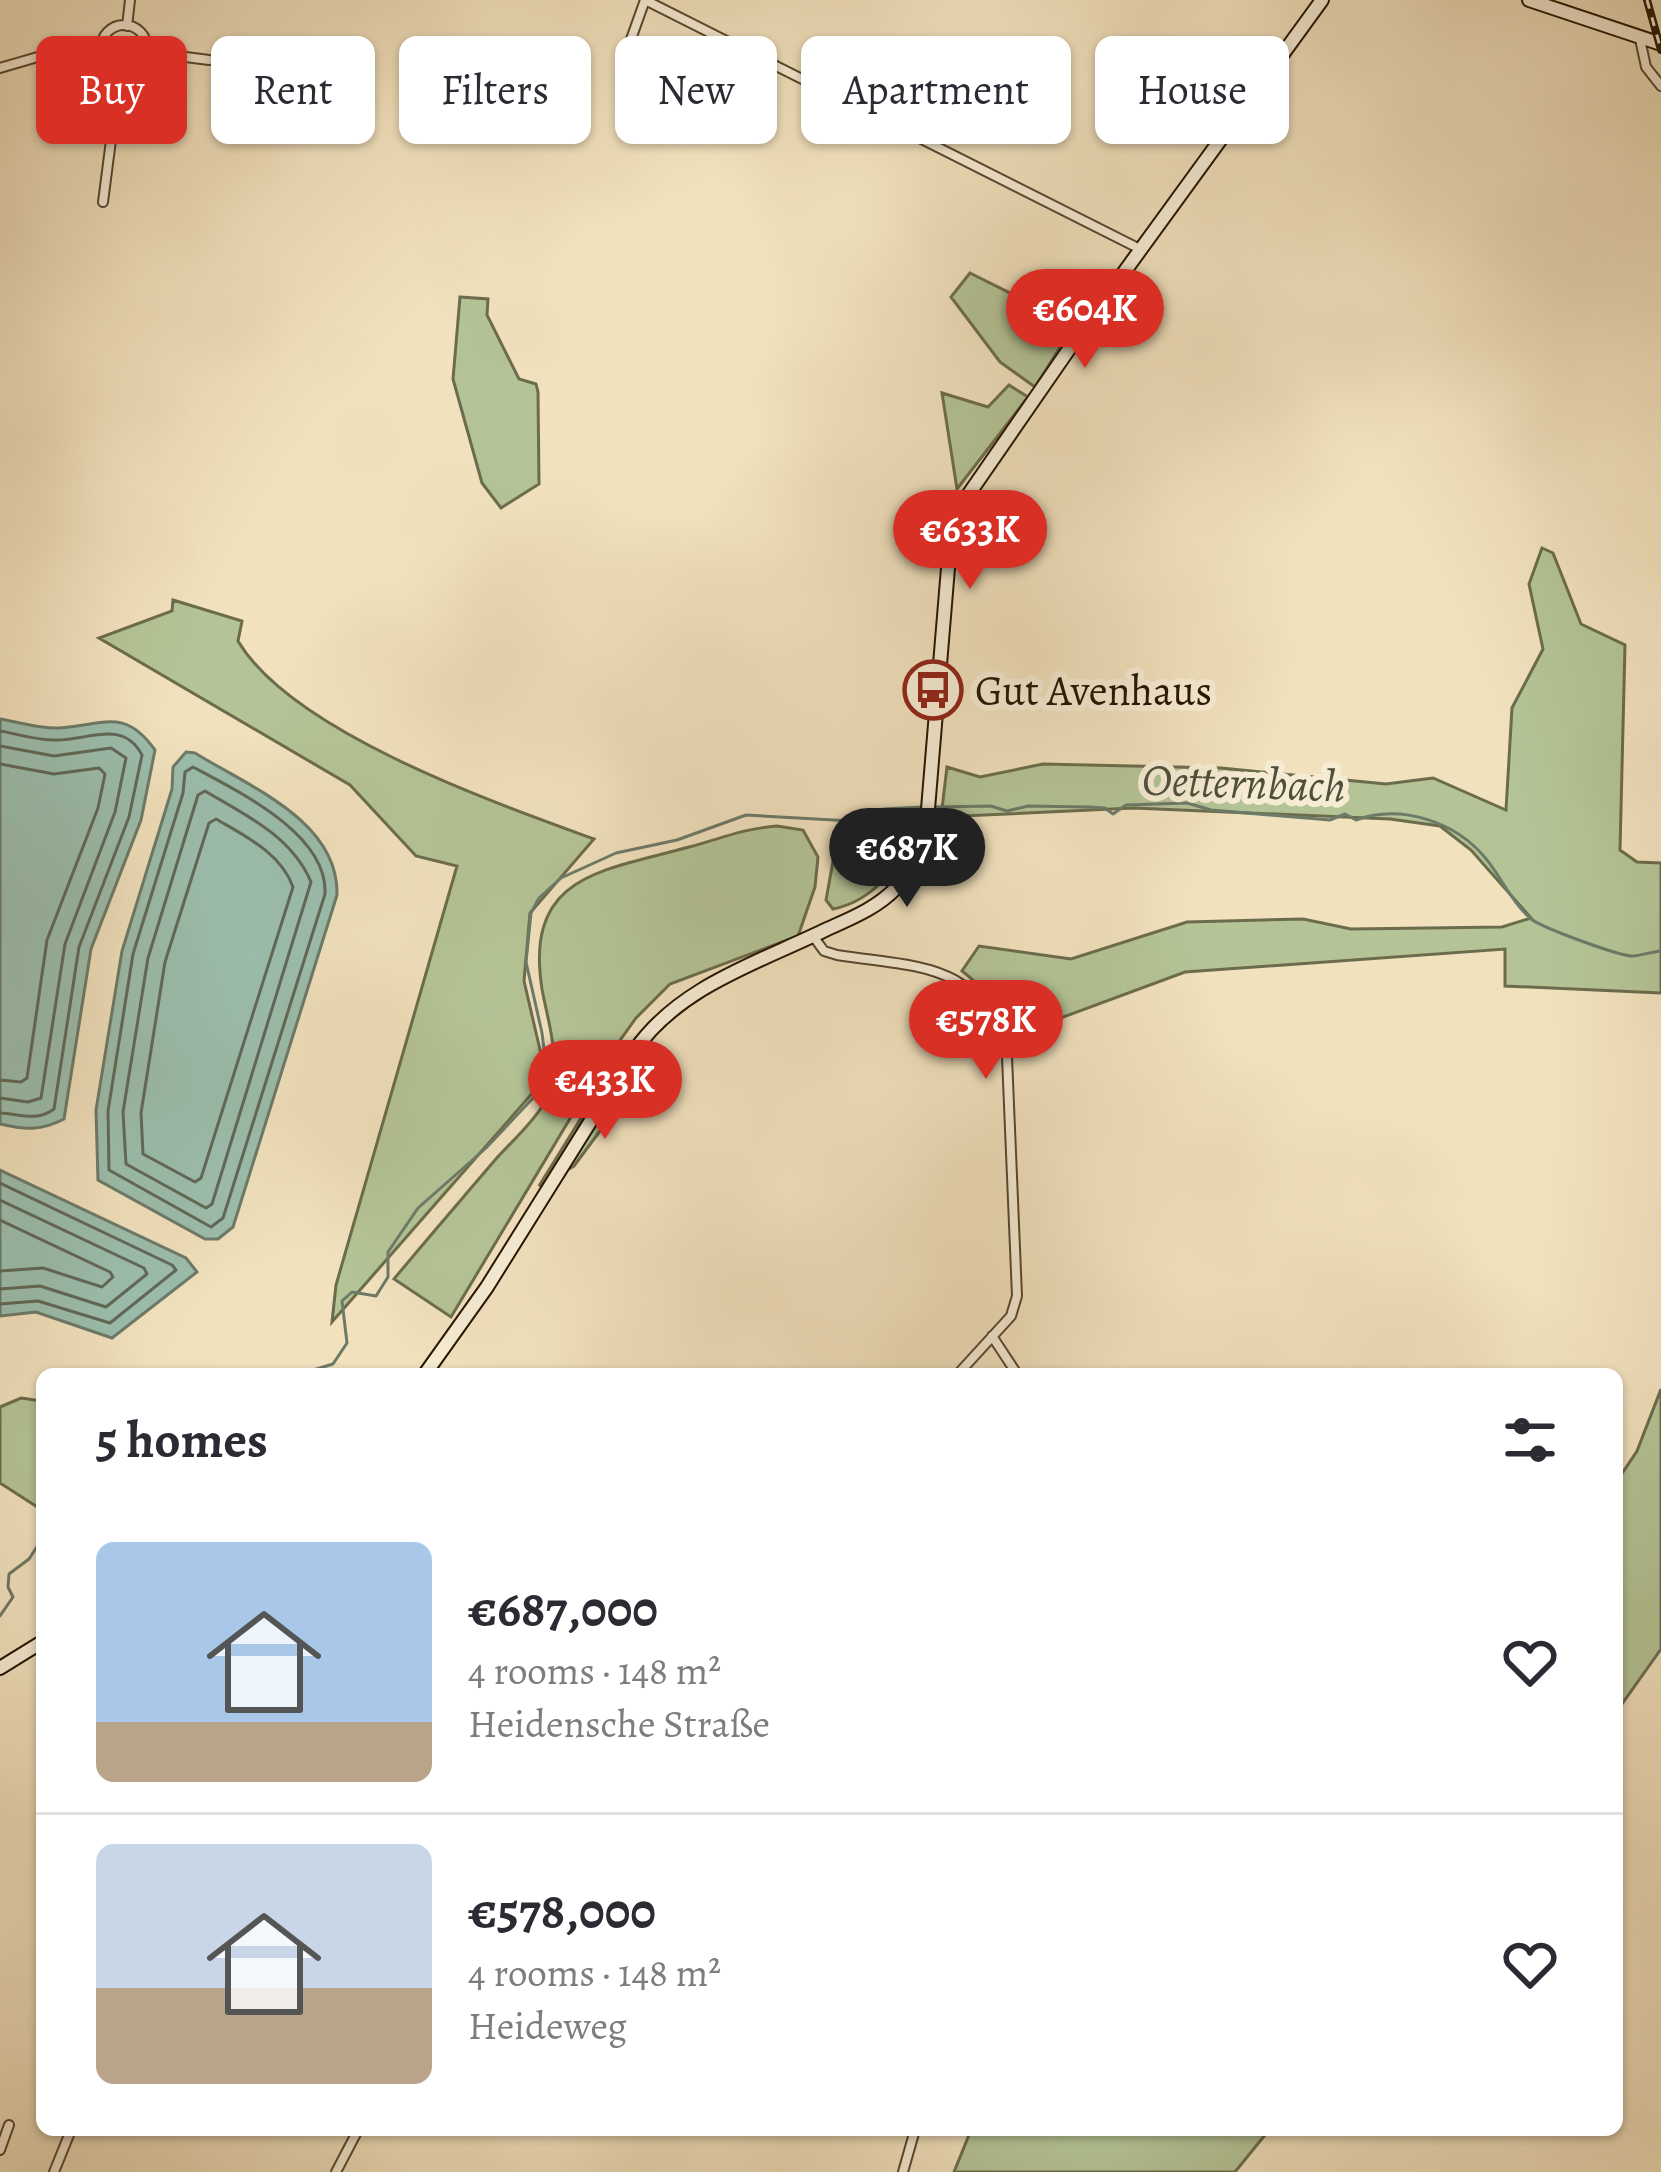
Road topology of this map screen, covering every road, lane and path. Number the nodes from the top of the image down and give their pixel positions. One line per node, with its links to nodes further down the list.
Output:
1 (130, 0): 4 (street)
2 (1322, 0): 19 (main road)
3 (1529, 0): 9 (main road)
4 (127, 26): 5 (street); 6 (street)
5 (107, 36)
6 (141, 36)
7 (633, 36): 8 (street)
8 (717, 36)
9 (1640, 37): 10 (main road); 16 (street)
10 (1661, 44)
11 (36, 57): 15 (street)
12 (187, 57): 13 (street)
13 (209, 60)
14 (777, 66): 19 (street)
15 (0, 68)
16 (1661, 86)
17 (111, 144): 18 (street)
18 (103, 202)
19 (1140, 249): 20 (main road)
20 (813, 936): 21 (street); 22 (main road)
21 (992, 1336): 23 (street); 24 (street)
22 (429, 1368)
23 (963, 1368)
24 (1012, 1368)
25 (36, 1646): 26 (main road)
26 (0, 1668)
27 (5, 2131): 31 (street)
28 (69, 2136): 32 (street)
29 (355, 2136): 33 (street)
30 (913, 2136): 34 (street)
31 (0, 2150)
32 (54, 2172)
33 (336, 2172)
34 (903, 2172)

